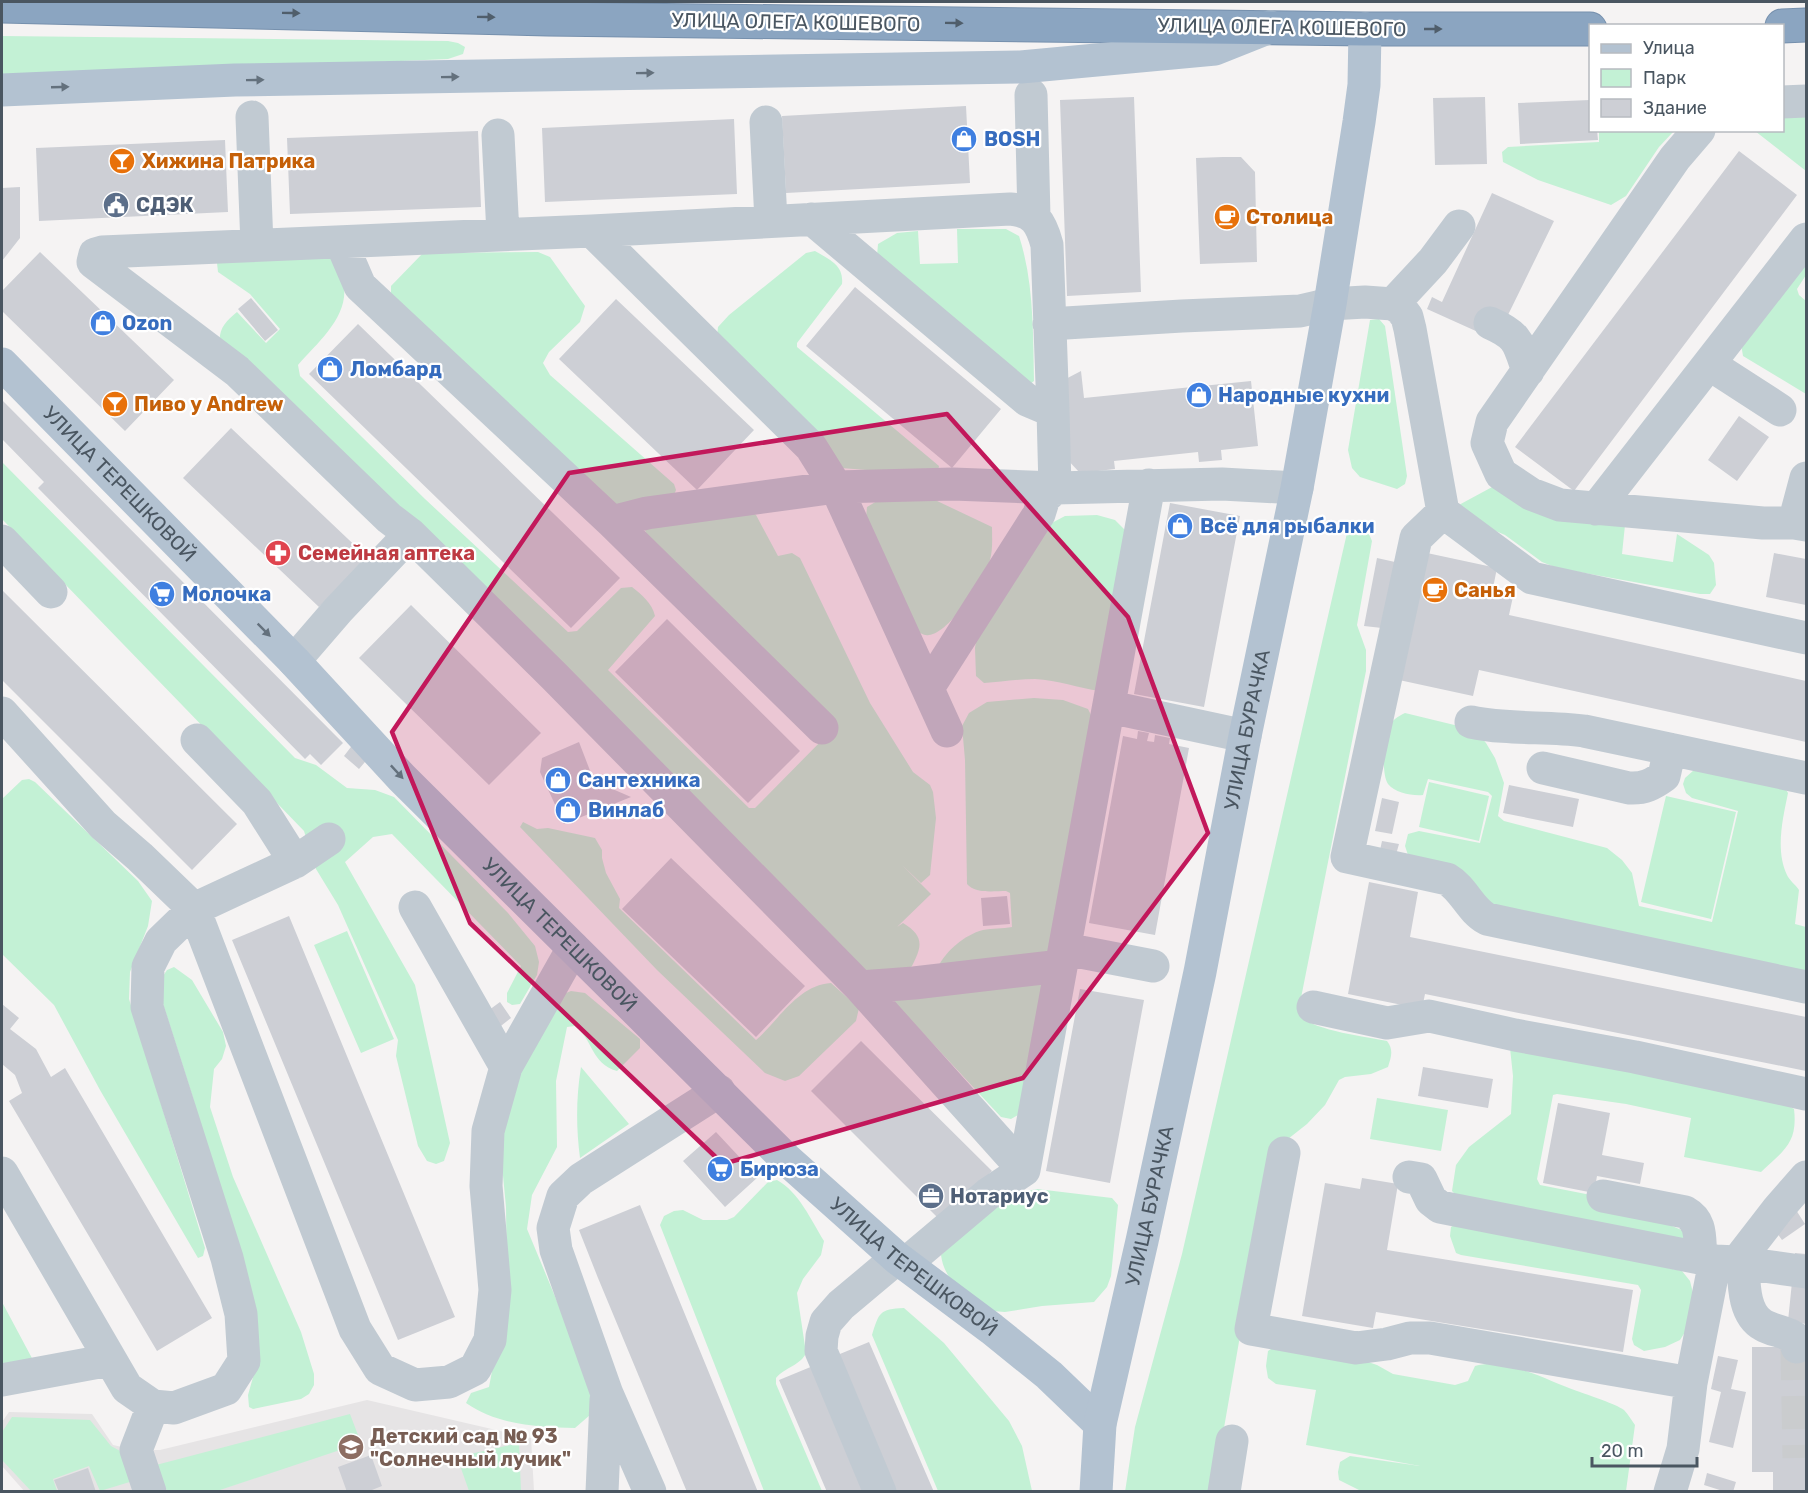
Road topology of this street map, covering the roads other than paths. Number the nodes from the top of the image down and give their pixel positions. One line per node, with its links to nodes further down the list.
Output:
1 (2, 6): 4 (highway, УЛИЦА ОЛЕГА КОШЕВОГО, one-way to 4)
2 (1806, 25): 3 (highway)
3 (1784, 26)
4 (1269, 27): 5 (highway, УЛИЦА ОЛЕГА КОШЕВОГО); 7 (main road, one-way to 4)
5 (1365, 29): 6 (highway, УЛИЦА ОЛЕГА КОШЕВОГО, one-way to 6); 24 (main road, УЛИЦА БУРАЧКА)
6 (1589, 29)
7 (2, 90)
8 (1031, 95): 15 (lane)
9 (1806, 101): 10 (lane)
10 (1784, 102)
11 (252, 117): 23 (lane)
12 (766, 122): 17 (lane)
13 (1697, 132): 30 (lane)
14 (498, 135): 20 (lane)
15 (1034, 217): 16 (lane); 27 (lane)
16 (812, 219): 17 (lane); 32 (lane)
17 (771, 221): 19 (lane)
18 (1459, 226): 25 (lane)
19 (592, 231): 20 (lane); 35 (lane)
20 (503, 234): 22 (lane)
21 (1806, 239): 29 (lane)
22 (341, 242): 23 (lane); 40 (lane)
23 (257, 245): 42 (lane)
24 (1330, 304): 25 (lane); 27 (lane); 36 (main road, УЛИЦА БУРАЧКА)
25 (1393, 304): 39 (lane)
26 (1490, 323): 30 (lane)
27 (1049, 324): 32 (lane)
28 (2, 364): 46 (main road, УЛИЦА ТЕРЕШКОВОЙ, one-way to 46)
29 (1709, 364): 31 (lane); 38 (lane)
30 (1527, 371): 38 (lane)
31 (1780, 410)
32 (1053, 411): 37 (lane)
33 (1806, 478): 41 (lane)
34 (1149, 485): 36 (lane); 37 (lane); 48 (lane)
35 (836, 487): 37 (lane); 40 (lane); 47 (lane)
36 (1297, 488): 53 (main road, УЛИЦА БУРАЧКА)
37 (1055, 489): 47 (lane)
38 (1596, 510): 41 (lane)
39 (1443, 513): 45 (lane); 66 (lane)
40 (612, 522): 51 (lane)
41 (1802, 522)
42 (410, 534): 46 (lane); 65 (lane)
43 (2, 541): 44 (lane)
44 (51, 592)
45 (1806, 638)
46 (294, 661): 62 (main road, УЛИЦА ТЕРЕШКОВОЙ, one-way to 62)
47 (928, 688): 52 (lane)
48 (1110, 707): 53 (lane); 63 (lane)
49 (2, 713): 61 (lane)
50 (1471, 722): 55 (lane)
51 (822, 728)
52 (947, 731)
53 (1245, 736): 86 (main road, УЛИЦА БУРАЧКА)
54 (197, 740): 59 (lane)
55 (1670, 749): 56 (lane); 57 (lane)
56 (1543, 768)
57 (1806, 778)
58 (329, 839): 59 (lane)
59 (295, 862): 61 (lane)
60 (415, 907): 68 (lane)
61 (194, 909): 68 (lane); 85 (lane)
62 (573, 948): 68 (lane); 69 (main road, УЛИЦА ТЕРЕШКОВОЙ)
63 (1063, 958): 64 (lane); 65 (lane); 72 (lane)
64 (1154, 966)
65 (860, 987): 72 (lane)
66 (1806, 987)
67 (1313, 1007): 70 (lane)
68 (506, 1067)
69 (719, 1091): 77 (main road, УЛИЦА ТЕРЕШКОВОЙ); 84 (lane)
70 (1806, 1094)
71 (1284, 1153): 83 (lane)
72 (1024, 1170): 77 (lane)
73 (2, 1173): 81 (lane)
74 (1409, 1177): 78 (lane)
75 (1806, 1177): 78 (lane)
76 (1603, 1196): 78 (lane)
77 (901, 1261): 86 (main road, УЛИЦА ТЕРЕШКОВОЙ); 91 (lane)
78 (1724, 1261): 79 (lane); 80 (lane); 83 (lane)
79 (1806, 1272)
80 (1797, 1347)
81 (110, 1360): 82 (lane); 85 (lane)
82 (2, 1380)
83 (1691, 1383): 94 (lane)
84 (607, 1394): 89 (lane); 90 (lane)
85 (153, 1406): 88 (lane)
86 (1100, 1424): 92 (main road)
87 (1232, 1441): 93 (lane)
88 (150, 1491)
89 (602, 1491)
90 (650, 1491)
91 (880, 1491)
92 (1096, 1491)
93 (1224, 1491)
94 (1670, 1491)

